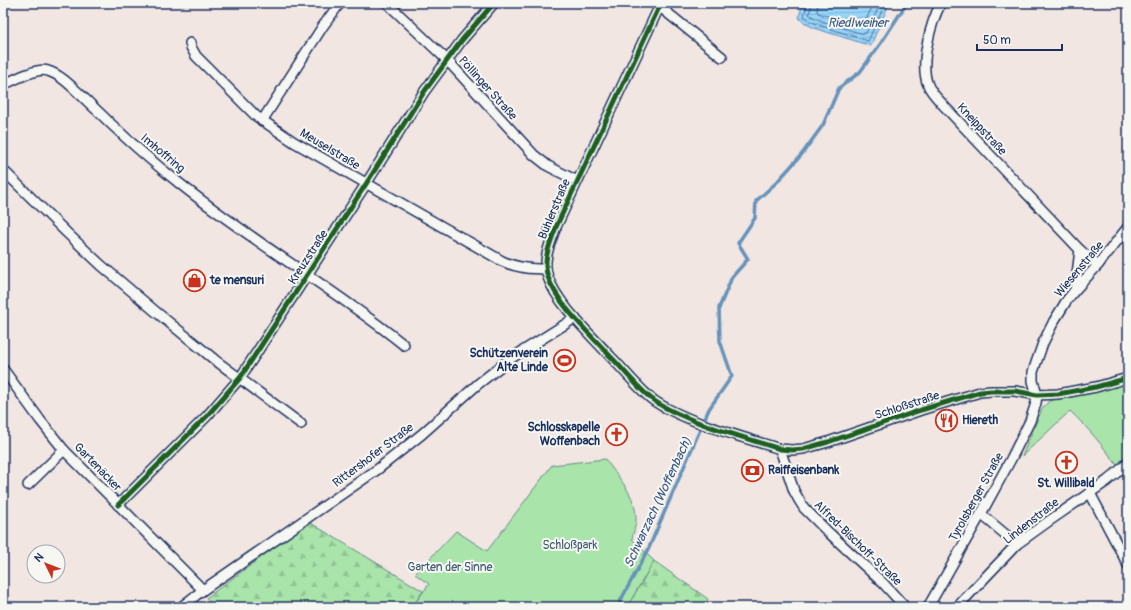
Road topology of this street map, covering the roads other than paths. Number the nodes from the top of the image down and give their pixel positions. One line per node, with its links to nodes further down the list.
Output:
1 (340, 3): 10 (street)
2 (387, 3): 8 (street, Pöllinger Straße)
3 (494, 3): 8 (street, Kreuzstraße)
4 (941, 3): 15 (street, Kneippstraße)
5 (660, 5): 7 (street); 12 (street, Bühlerstraße)
6 (190, 43): 10 (street, Meuselstraße)
7 (722, 57)
8 (447, 60): 12 (street, Pöllinger Straße); 13 (street, Kreuzstraße)
9 (3, 85): 18 (street, Imhoffring)
10 (262, 121): 13 (street, Meuselstraße)
11 (3, 170): 23 (street)
12 (577, 181): 17 (street, Bühlerstraße)
13 (366, 184): 17 (street, Meuselstraße); 18 (street, Kreuzstraße)
14 (1128, 227): 16 (street, Wiesenstraße)
15 (1080, 250): 16 (street, Kneippstraße); 19 (street)
16 (1098, 265): 19 (street, Wiesenstraße)
17 (546, 269): 20 (street, Bühlerstraße)
18 (307, 276): 21 (street, Kreuzstraße); 23 (street, Kreuzstraße)
19 (1075, 290): 25 (street, Wiesenstraße)
20 (575, 318): 26 (street, Bühlerstraße); 37 (street, Rittershofer Straße)
21 (404, 346)
22 (3, 369): 29 (street, Gartenäcker)
23 (240, 378): 27 (street); 33 (street, Kreuzstraße)
24 (1128, 378): 25 (street, Schloßstraße)
25 (1037, 395): 28 (street, Schloßstraße); 34 (street, Tyrolsberger Straße)
26 (697, 422): 28 (street, Schloßstraße)
27 (301, 424)
28 (780, 449): 39 (street, Alfred-Bischoff-Straße)
29 (64, 450): 31 (street); 33 (street, Gartenäcker)
30 (1128, 463): 32 (street, Lindenstraße)
31 (28, 485)
32 (1090, 493): 35 (street, Lindenstraße); 36 (street)
33 (118, 505): 37 (street, Gartenäcker)
34 (981, 514): 35 (street); 40 (street, Tyrolsberger Straße)
35 (1017, 544): 41 (street, Lindenstraße)
36 (1128, 565)
37 (203, 590): 38 (street, Rittershofer Straße)
38 (181, 607)
39 (905, 607)
40 (928, 607)
41 (957, 607)

